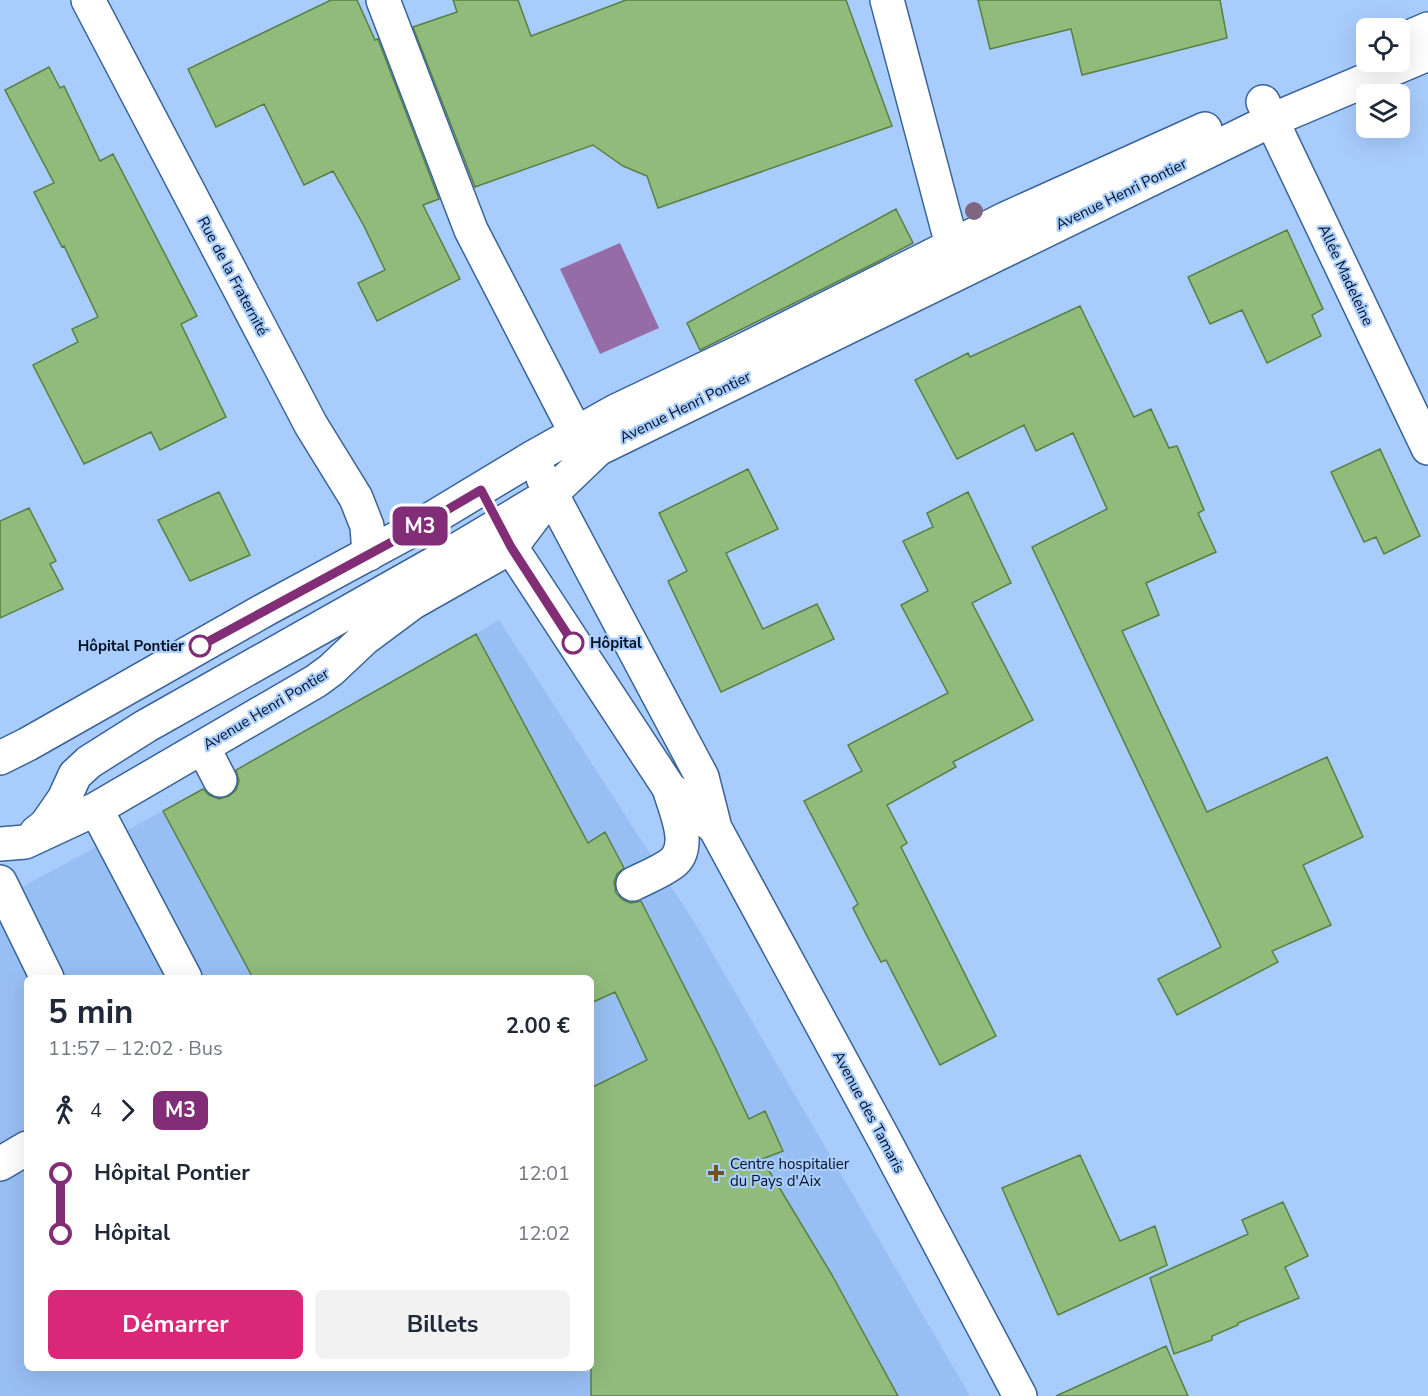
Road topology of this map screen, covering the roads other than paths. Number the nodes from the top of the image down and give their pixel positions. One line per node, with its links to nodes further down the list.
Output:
1 (88, 0): 16 (street, Rue de la Fraternité)
2 (383, 0): 10 (street)
3 (887, 0): 9 (street)
4 (1428, 29): 5 (street)
5 (1410, 37)
6 (1428, 54): 8 (street, Avenue Henri Pontier)
7 (1356, 62): 8 (street, Avenue Henri Pontier)
8 (1268, 111): 9 (street, Avenue Henri Pontier); 11 (street, Allée Madeleine); 14 (street, Avenue Henri Pontier)
9 (952, 245): 10 (street, Avenue Henri Pontier)
10 (576, 433): 12 (street, Avenue Henri Pontier)
11 (1428, 448)
12 (532, 458): 13 (street, Avenue Henri Pontier); 14 (street, Avenue des Tamaris)
13 (481, 490): 15 (street, Avenue des Tamaris); 16 (street, Avenue Henri Pontier)
14 (551, 494): 15 (street, Avenue Henri Pontier); 27 (street, Avenue des Tamaris)
15 (505, 536): 18 (street); 19 (street, Avenue Henri Pontier); 25 (street, Avenue des Tamaris)
16 (369, 554): 17 (street, Avenue Henri Pontier)
17 (268, 608): 18 (street); 20 (street, Avenue Henri Pontier)
18 (311, 632): 19 (street); 28 (street)
19 (316, 681): 21 (street, Avenue Henri Pontier)
20 (100, 702): 22 (street, Avenue Henri Pontier); 23 (street)
21 (203, 747): 24 (street); 26 (street, Avenue Henri Pontier)
22 (0, 758)
23 (0, 775)
24 (220, 780)
25 (669, 788): 27 (street, Avenue des Tamaris); 30 (street)
26 (96, 809): 28 (street, Avenue Henri Pontier); 32 (street)
27 (715, 828): 35 (street, Avenue des Tamaris)
28 (13, 843)
29 (0, 882): 31 (street)
30 (633, 884)
31 (46, 975)
32 (183, 975)
33 (24, 1150): 34 (street)
34 (0, 1164)
35 (1020, 1396)

